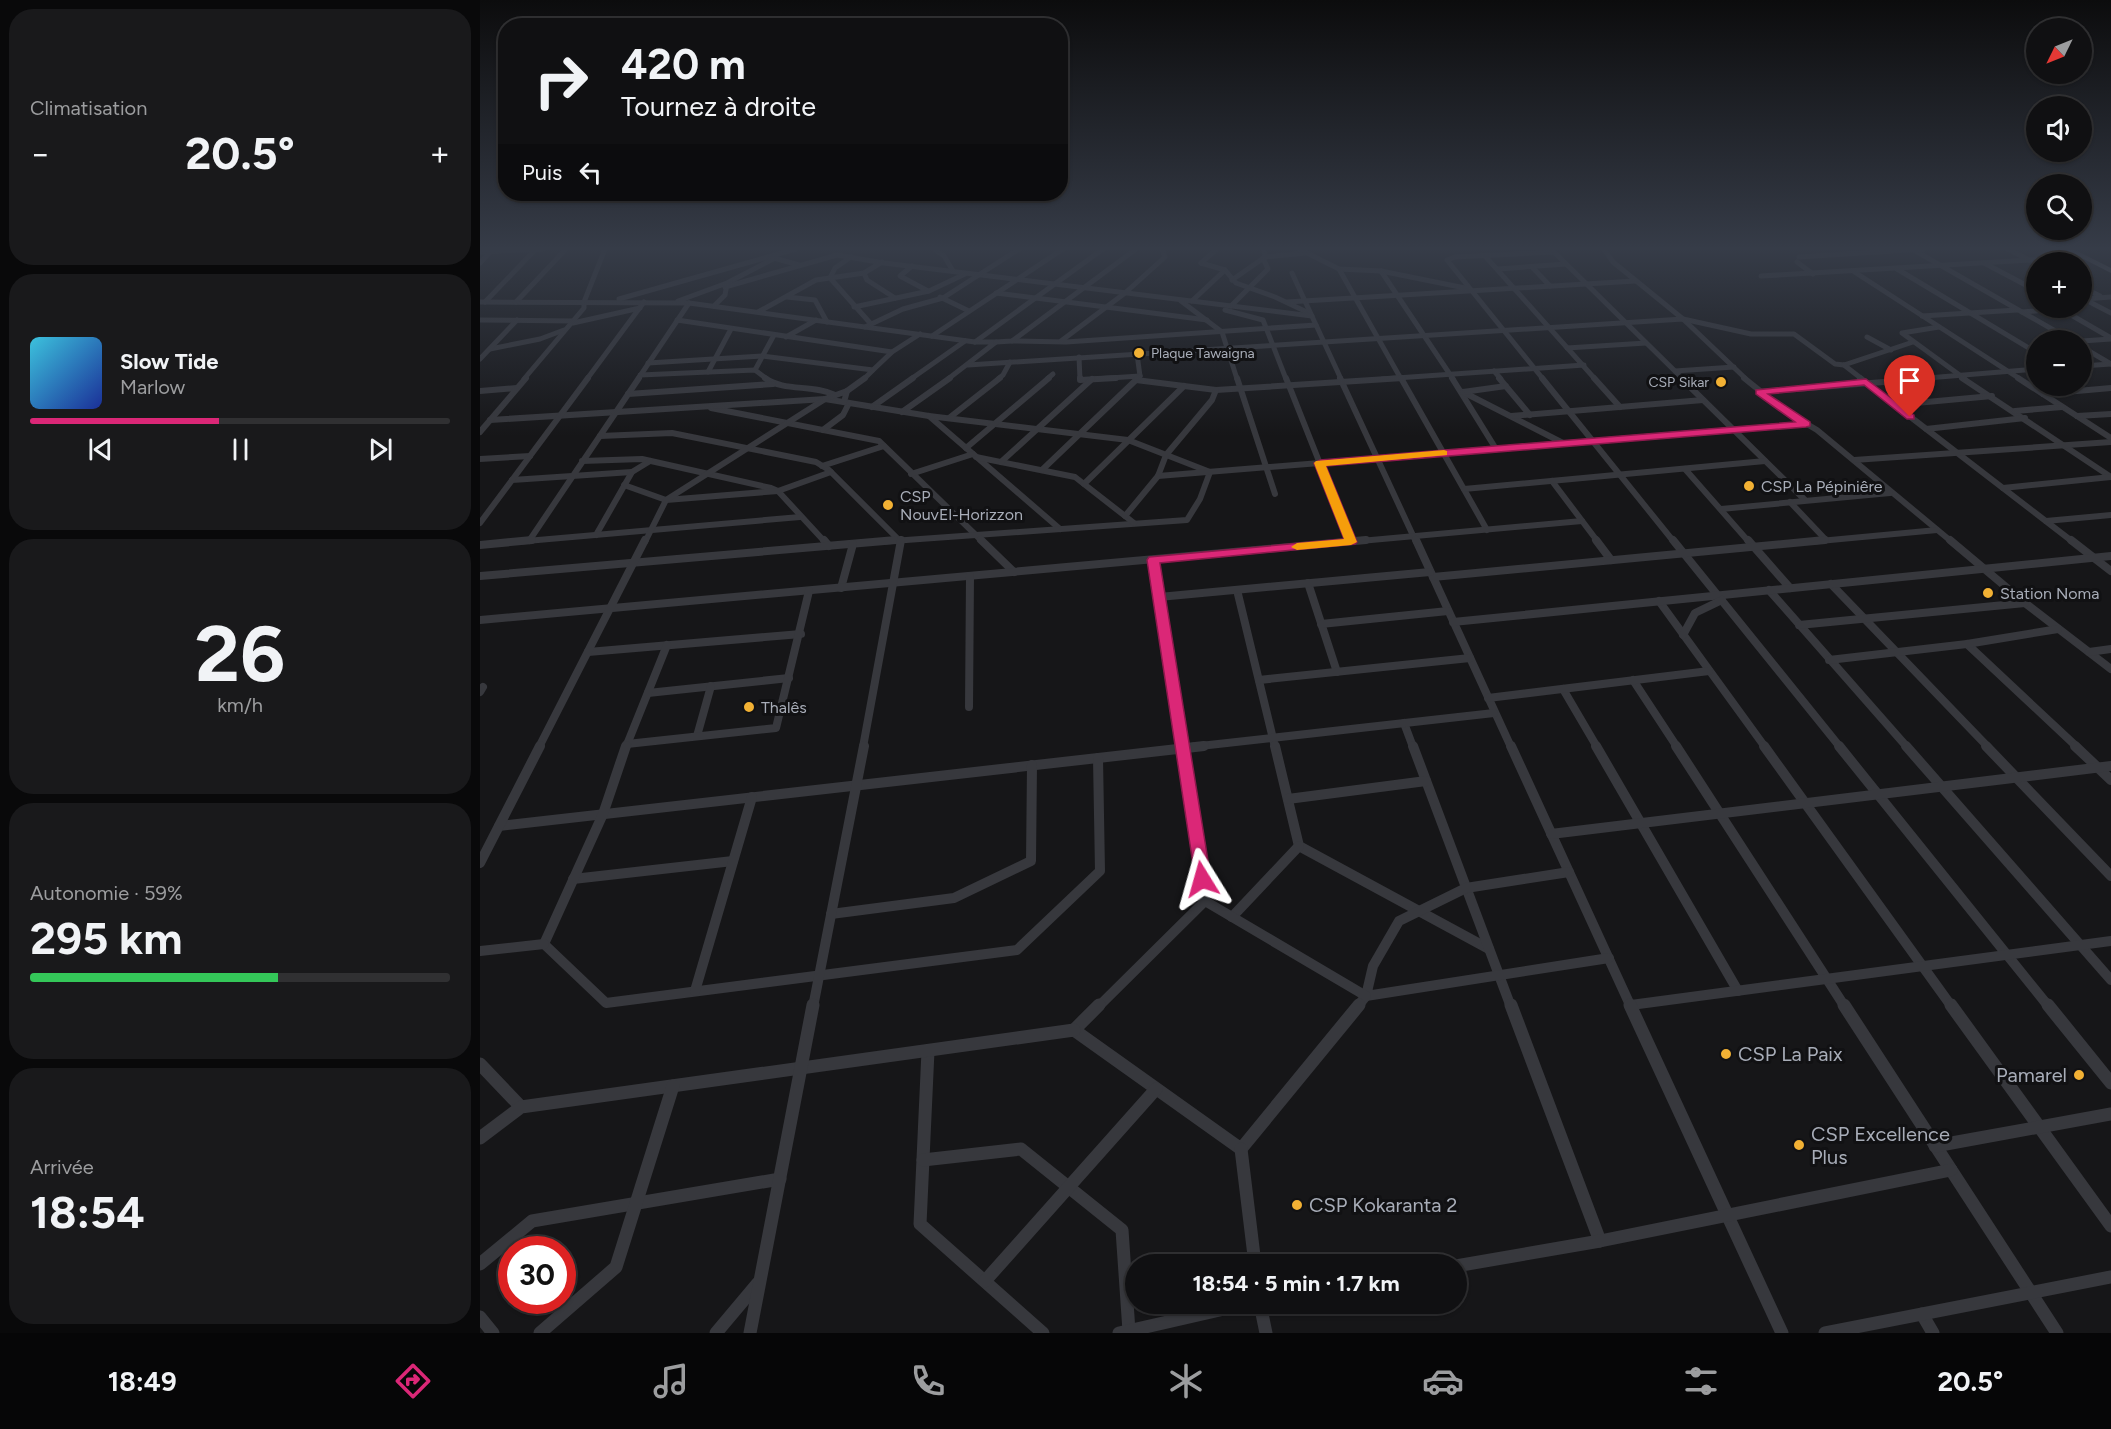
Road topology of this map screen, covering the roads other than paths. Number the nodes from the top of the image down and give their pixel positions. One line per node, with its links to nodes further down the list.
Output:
1 (582, 311): 40 (street)
2 (617, 311): 40 (street)
3 (637, 311): 141 (street)
4 (684, 311): 38 (street)
5 (752, 311): 29 (street)
6 (821, 311): 41 (street)
7 (858, 311): 43 (street)
8 (898, 311): 43 (street)
9 (969, 311): 56 (street)
10 (1017, 311): 66 (street)
11 (1054, 311): 63 (street)
12 (1101, 311): 64 (street)
13 (1130, 311): 39 (street)
14 (1195, 311): 39 (street)
15 (1230, 311): 49 (street)
16 (1267, 311): 32 (street)
17 (1302, 311): 32 (street)
18 (1310, 311): 32 (street)
19 (1363, 311): 59 (street)
20 (1408, 311): 55 (street)
21 (1489, 311): 50 (street)
22 (1534, 311): 45 (street)
23 (1613, 311): 42 (street)
24 (1673, 311): 34 (street)
25 (1915, 311): 31 (street)
26 (1967, 311): 30 (street)
27 (2014, 311): 30 (street)
28 (2019, 311): 51 (street)
29 (758, 312): 37 (street)
30 (1970, 313): 31 (street); 72 (street)
31 (1922, 316): 46 (street)
32 (1313, 318): 49 (street); 65 (street)
33 (2076, 318): 60 (street)
34 (1683, 319): 42 (street); 89 (street); 92 (street)
35 (480, 320): 36 (street)
36 (517, 320): 40 (street); 69 (street)
37 (816, 320): 41 (street); 58 (street)
38 (677, 321): 48 (street); 86 (street)
39 (1207, 321): 52 (street)
40 (573, 322): 47 (street)
41 (827, 322): 44 (street)
42 (1624, 322): 45 (street); 70 (street)
43 (871, 324): 44 (street)
44 (865, 327): 53 (street)
45 (1547, 327): 50 (street); 75 (street)
46 (1939, 327): 68 (street); 100 (street)
47 (567, 329): 76 (street); 115 (street)
48 (731, 329): 54 (street); 84 (street)
49 (1266, 329): 52 (street); 71 (street)
50 (1504, 330): 55 (street); 93 (street)
51 (2053, 330)
52 (1222, 332): 64 (street); 74 (street)
53 (920, 334): 56 (street); 78 (street)
54 (774, 335): 58 (street); 81 (street)
55 (1423, 335): 59 (street); 103 (street)
56 (932, 336): 62 (street)
57 (1867, 336): 77 (street)
58 (786, 337): 78 (street)
59 (1378, 338): 65 (street); 106 (street)
60 (2111, 339): 61 (street)
61 (2092, 340)
62 (965, 341): 66 (street); 133 (street)
63 (1012, 341): 64 (street); 67 (street)
64 (1061, 341)
65 (1324, 341): 71 (street); 108 (street)
66 (975, 342): 67 (street)
67 (996, 342): 91 (street)
68 (1913, 342): 77 (street); 104 (street)
69 (495, 343): 73 (street); 76 (street)
70 (1646, 343): 75 (street); 98 (street)
71 (1273, 345): 74 (street); 113 (street)
72 (2026, 346)
73 (480, 347)
74 (1226, 348): 80 (street); 117 (street)
75 (1567, 348): 88 (street)
76 (489, 349): 83 (street)
77 (1891, 350): 89 (street)
78 (892, 352): 95 (street)
79 (2092, 353): 87 (street)
80 (1137, 354): 82 (street); 105 (street)
81 (762, 356): 84 (street); 94 (street); 95 (street)
82 (1079, 357): 85 (street); 107 (street)
83 (480, 359)
84 (715, 359): 86 (street); 99 (street)
85 (1011, 362): 91 (street); 146 (street)
86 (648, 363): 102 (street)
87 (2111, 364): 90 (street)
88 (1584, 365): 93 (street); 134 (street)
89 (1844, 365): 109 (street)
90 (2092, 365)
91 (968, 366): 139 (street)
92 (1734, 367): 98 (street); 123 (street)
93 (1534, 369): 97 (street); 136 (street)
94 (755, 370): 99 (street); 110 (street)
95 (873, 370): 121 (street)
96 (2026, 370): 100 (street)
97 (1494, 371): 103 (street); 114 (street)
98 (1675, 371): 129 (street)
99 (708, 372): 102 (street)
100 (2008, 372): 104 (street); 111 (street)
101 (1053, 374): 150 (street)
102 (640, 375): 124 (street)
103 (1448, 375): 106 (street); 122 (street)
104 (1960, 376): 109 (street); 126 (street)
105 (1138, 378): 107 (street); 112 (street); 157 (street)
106 (1401, 378): 108 (street); 168 (street)
107 (1092, 379): 152 (street)
108 (1342, 382): 113 (street); 173 (street)
109 (1866, 382): 123 (street); 131 (street)
110 (773, 384): 124 (street); 125 (street)
111 (2026, 384)
112 (1184, 386): 118 (street); 159 (street)
113 (1289, 386): 117 (street); 180 (street)
114 (1506, 386): 122 (street); 142 (street)
115 (517, 388): 120 (street); 148 (street)
116 (2111, 388): 119 (street)
117 (1240, 389): 118 (street); 182 (street)
118 (1216, 390): 171 (street)
119 (2092, 390)
120 (480, 391)
121 (847, 391): 125 (street); 130 (street)
122 (1463, 392): 144 (street); 167 (street)
123 (1759, 392): 151 (street)
124 (628, 394): 138 (street)
125 (835, 395): 128 (street)
126 (1992, 396): 131 (street); 137 (street)
127 (2045, 396): 135 (street)
128 (825, 399): 130 (street); 132 (street); 149 (street)
129 (1703, 400): 134 (street); 155 (street)
130 (846, 402): 133 (street); 154 (street)
131 (1894, 405): 153 (street)
132 (699, 406): 138 (street); 149 (street)
133 (872, 407): 139 (street)
134 (1620, 407): 136 (street)
135 (2062, 407): 137 (street); 145 (street)
136 (1570, 411): 142 (street); 161 (street)
137 (2014, 411): 147 (street)
138 (616, 412): 141 (street); 158 (street)
139 (902, 412): 143 (street)
140 (2111, 414): 145 (street)
141 (561, 415): 148 (street); 172 (street)
142 (1530, 415): 144 (street)
143 (929, 416): 146 (street); 166 (street)
144 (1511, 416): 162 (street)
145 (2077, 416): 160 (street)
146 (949, 418): 150 (street)
147 (2025, 418): 153 (street); 163 (street)
148 (490, 420): 156 (street)
149 (787, 423): 154 (street); 165 (street)
150 (993, 423): 152 (street); 166 (street)
151 (1806, 424): 155 (street); 175 (street)
152 (1038, 429): 157 (street); 179 (street)
153 (1926, 429): 169 (street)
154 (823, 430): 164 (street)
155 (1733, 430): 161 (street); 178 (street)
156 (480, 432)
157 (1080, 434): 159 (street); 184 (street)
158 (600, 436): 165 (street); 176 (street)
159 (1128, 440): 171 (street); 196 (street)
160 (2111, 440): 163 (street)
161 (1594, 441): 162 (street); 190 (street)
162 (1563, 443): 167 (street)
163 (2067, 445): 169 (street); 193 (street)
164 (884, 446): 181 (street); 189 (street)
165 (745, 448): 181 (street); 188 (street)
166 (966, 448): 170 (street)
167 (1496, 449): 168 (street)
168 (1443, 453): 173 (street); 199 (street)
169 (1958, 454): 175 (street); 198 (street)
170 (975, 455): 179 (street); 189 (street); 214 (street)
171 (1166, 455): 187 (street); 192 (street)
172 (530, 456): 174 (street); 194 (street)
173 (1378, 458): 180 (street); 220 (street)
174 (480, 459)
175 (1854, 460): 201 (street)
176 (582, 461): 177 (street); 191 (street)
177 (650, 461): 185 (street); 188 (street)
178 (1765, 461): 183 (street); 204 (street)
179 (1001, 462): 184 (street)
180 (1320, 463): 182 (street); 224 (street)
181 (822, 466): 186 (street)
182 (1266, 467): 187 (street); 202 (street)
183 (1685, 468): 190 (street); 206 (street)
184 (1042, 470): 196 (street)
185 (632, 472): 191 (street); 197 (street)
186 (831, 472): 200 (street); 221 (street)
187 (1210, 472): 192 (street); 213 (street)
188 (706, 473): 200 (street); 203 (street)
189 (911, 474): 218 (street)
190 (1621, 474): 195 (street); 229 (street)
191 (573, 476): 194 (street); 223 (street)
192 (1158, 476): 208 (street)
193 (2111, 477): 198 (street)
194 (512, 480): 212 (street)
195 (1552, 481): 199 (street); 210 (street)
196 (1084, 484): 208 (street)
197 (624, 485): 203 (street); 219 (street)
198 (2003, 488): 211 (street)
199 (1464, 489): 216 (street)
200 (778, 491): 203 (street); 209 (street)
201 (1890, 492): 204 (street); 217 (street)
202 (1275, 494)
203 (666, 500): 215 (street)
204 (1805, 501): 205 (street)
205 (1790, 502): 206 (street); 222 (street)
206 (1721, 509): 228 (street)
207 (2111, 515): 211 (street)
208 (1125, 516): 213 (street)
209 (800, 517): 215 (street); 227 (street)
210 (1582, 521): 216 (street); 233 (street)
211 (2046, 521): 231 (street)
212 (480, 523)
213 (1134, 523): 214 (street)
214 (1060, 529): 218 (street)
215 (651, 530): 219 (street); 234 (street)
216 (1487, 530): 220 (street)
217 (1937, 530): 222 (street); 235 (street)
218 (975, 534): 221 (street); 237 (street)
219 (596, 535): 223 (street)
220 (1414, 536): 224 (street); 238 (street)
221 (901, 540): 225 (street); 241 (street)
222 (1826, 540): 228 (street)
223 (529, 541): 226 (street)
224 (1351, 542): 232 (street)
225 (853, 544): 227 (street); 244 (street)
226 (480, 545)
227 (829, 546): 234 (street)
228 (1753, 546): 229 (street); 245 (street)
229 (1684, 553): 233 (street); 250 (street)
230 (2111, 556): 231 (street)
231 (2094, 558): 235 (street); 236 (street)
232 (1153, 560): 237 (street); 249 (street)
233 (1611, 560): 238 (street)
234 (634, 563): 239 (street); 253 (street)
235 (1983, 569): 243 (street); 252 (street)
236 (2111, 571)
237 (1014, 572): 240 (street)
238 (1431, 574): 242 (street); 254 (street)
239 (480, 576)
240 (970, 576): 241 (street); 281 (street)
241 (895, 583): 244 (street); 295 (street)
242 (1308, 583): 246 (street); 258 (street)
243 (1831, 584): 245 (street); 255 (street)
244 (841, 588): 248 (street)
245 (1790, 588): 247 (street)
246 (1238, 590): 249 (street); 275 (street)
247 (1768, 590): 250 (street); 259 (street)
248 (809, 591): 253 (street); 261 (street)
249 (1159, 597): 287 (street)
250 (1720, 598): 251 (street); 262 (street); 297 (street)
251 (1659, 602): 257 (street); 262 (street)
252 (2025, 603): 255 (street); 260 (street)
253 (610, 609): 256 (street); 266 (street)
254 (1448, 611): 257 (street); 258 (street)
255 (1864, 618): 259 (street); 267 (street)
256 (480, 621)
257 (1453, 622): 269 (street)
258 (1321, 624): 273 (street)
259 (1799, 625): 270 (street)
260 (2058, 628): 263 (street); 268 (street)
261 (801, 634): 264 (street); 274 (street)
262 (1683, 635): 272 (street)
263 (1967, 644): 267 (street); 291 (street)
264 (667, 645): 266 (street); 279 (street)
265 (2111, 650): 268 (street)
266 (588, 652): 304 (street)
267 (1896, 652): 270 (street); 292 (street)
268 (2089, 652): 271 (street)
269 (1470, 658): 273 (street); 280 (street)
270 (1829, 660): 296 (street)
271 (2111, 669)
272 (1709, 671): 276 (street); 300 (street)
273 (1337, 672): 275 (street)
274 (789, 678): 277 (street); 284 (street)
275 (1259, 680): 285 (street)
276 (1633, 680): 278 (street); 301 (street)
277 (711, 686): 279 (street); 284 (street)
278 (1563, 689): 280 (street); 303 (street)
279 (648, 693): 286 (street)
280 (1488, 698): 282 (street)
281 (969, 707)
282 (1494, 712): 283 (street); 305 (street)
283 (1404, 723): 285 (street); 294 (street)
284 (697, 736): 286 (street)
285 (1273, 738): 287 (street); 299 (street)
286 (627, 744): 302 (street)
287 (1184, 748): 288 (street); 313 (street)
288 (1098, 758): 289 (street); 325 (street)
289 (1032, 765): 295 (street); 315 (street)
290 (2111, 766): 291 (street)
291 (2099, 768): 292 (street); 293 (street)
292 (2016, 777): 296 (street); 310 (street)
293 (2111, 780)
294 (1425, 781): 299 (street); 312 (street)
295 (856, 786): 298 (street); 315 (street)
296 (1941, 787): 297 (street); 319 (street)
297 (1878, 794): 300 (street); 322 (street)
298 (752, 797): 302 (street); 307 (street)
299 (1288, 799): 306 (street)
300 (1805, 803): 301 (street); 324 (street)
301 (1720, 813): 303 (street); 327 (street)
302 (603, 814): 304 (street); 311 (street)
303 (1640, 823): 305 (street); 330 (street)
304 (499, 826): 308 (street)
305 (1551, 834): 309 (street)
306 (1299, 846): 314 (street); 316 (street)
307 (733, 861): 311 (street); 329 (street)
308 (480, 863)
309 (1569, 872): 312 (street); 323 (street)
310 (2111, 876)
311 (573, 879): 318 (street)
312 (1466, 888): 314 (street); 320 (street)
313 (1205, 901): 316 (street); 333 (street)
314 (1417, 911): 320 (street); 331 (street)
315 (831, 914): 325 (street)
316 (1232, 916): 331 (street)
317 (2111, 942): 319 (street)
318 (544, 944): 321 (street); 329 (street)
319 (2080, 946): 322 (street); 328 (street)
320 (1489, 949): 326 (street)
321 (480, 951)
322 (2008, 955): 324 (street); 337 (street)
323 (1609, 958): 326 (street); 332 (street)
324 (1923, 966): 327 (street); 342 (street)
325 (819, 976): 329 (street); 336 (street)
326 (1499, 976): 331 (street); 353 (street)
327 (1827, 979): 330 (street); 344 (street)
328 (2111, 981)
329 (695, 991)
330 (1738, 991): 332 (street)
331 (1365, 996): 345 (street)
332 (1631, 1005): 351 (street)
333 (1074, 1030): 334 (street); 339 (street)
334 (928, 1051): 336 (street); 346 (street)
335 (480, 1064): 340 (street)
336 (801, 1068): 338 (street); 348 (street)
337 (2111, 1083)
338 (673, 1086): 340 (street); 350 (street)
339 (1156, 1089): 345 (street); 349 (street)
340 (521, 1107): 343 (street)
341 (2111, 1114): 342 (street)
342 (2039, 1127): 344 (street); 352 (street)
343 (480, 1137)
344 (1935, 1146): 347 (street)
345 (1241, 1149): 354 (street)
346 (923, 1160): 349 (street); 359 (street)
347 (1951, 1170): 351 (street); 360 (street)
348 (780, 1179): 350 (street); 358 (street)
349 (1069, 1187): 359 (street); 365 (street)
350 (636, 1203): 355 (street); 367 (street)
351 (1728, 1215): 353 (street); 372 (street)
352 (2111, 1226)
353 (1600, 1241): 356 (street)
354 (1254, 1254)
355 (480, 1264)
356 (1467, 1264)
357 (2111, 1277): 360 (street)
358 (760, 1281): 368 (street); 369 (street)
359 (985, 1281): 370 (street)
360 (2031, 1293): 363 (street); 375 (street)
361 (1202, 1314): 365 (street)
362 (1262, 1314): 371 (street)
363 (1922, 1314): 373 (street); 374 (street)
364 (480, 1317): 366 (street)
365 (1124, 1332)
366 (493, 1333)
367 (540, 1333)
368 (716, 1333)
369 (750, 1333)
370 (1043, 1333)
371 (1266, 1333)
372 (1782, 1333)
373 (1824, 1333)
374 (1933, 1333)
375 (2057, 1333)

